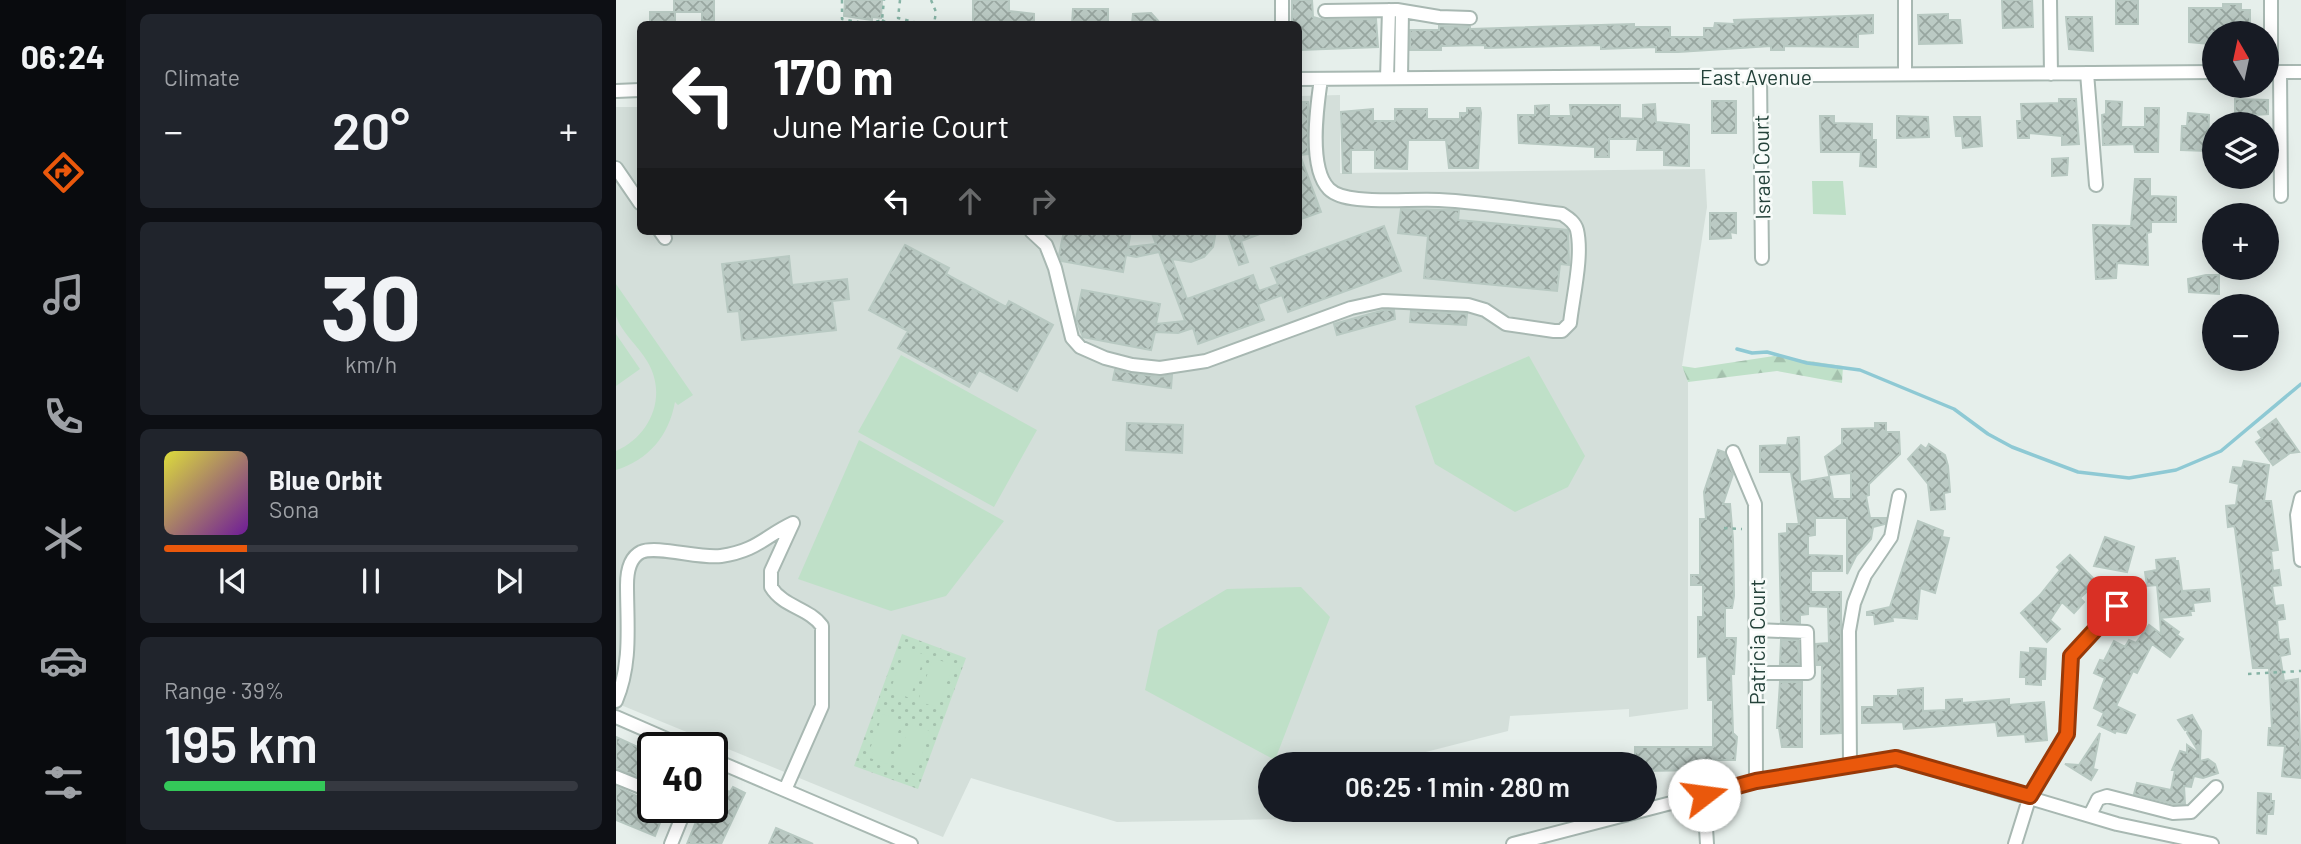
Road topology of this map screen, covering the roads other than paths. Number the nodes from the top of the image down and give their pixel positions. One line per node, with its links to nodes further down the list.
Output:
1 (1282, 0): 9 (street)
2 (1905, 0): 15 (street)
3 (2050, 0): 16 (street)
4 (2271, 0): 10 (street)
5 (1388, 10): 6 (street); 7 (street); 18 (street)
6 (1325, 11)
7 (1402, 11): 8 (street); 19 (street)
8 (1470, 18)
9 (1282, 21)
10 (2271, 21)
11 (2202, 72): 14 (street, East Avenue)
12 (2279, 72): 13 (street)
13 (2301, 72)
14 (2087, 73): 16 (street, East Avenue); 26 (street)
15 (1905, 74): 16 (street, East Avenue); 17 (street, East Avenue)
16 (2051, 74)
17 (1760, 76): 19 (street, East Avenue); 30 (street, Israel Court)
18 (1387, 78): 19 (street, East Avenue); 21 (street, East Avenue)
19 (1401, 78)
20 (1302, 79): 21 (street, East Avenue)
21 (1321, 79): 29 (street)
22 (637, 90): 23 (street)
23 (616, 91)
24 (2274, 98): 27 (street)
25 (616, 168): 28 (street)
26 (2096, 185)
27 (2281, 196)
28 (637, 199)
29 (1035, 235)
30 (1762, 258)
31 (1733, 452): 36 (street, Patricia Court)
32 (1899, 496): 41 (street)
33 (2301, 498): 34 (street)
34 (2301, 560)
35 (2117, 606): 49 (street)
36 (1756, 630): 37 (street, Patricia Court); 37 (street)
37 (1756, 673): 44 (street, Patricia Court)
38 (616, 701): 47 (street)
39 (616, 717): 40 (street)
40 (650, 732)
41 (1850, 764): 44 (street); 49 (street)
42 (728, 766): 47 (street)
43 (616, 777): 45 (street)
44 (1756, 781): 48 (street)
45 (637, 786)
46 (2216, 787): 50 (street)
47 (785, 790): 55 (street)
48 (1704, 795): 52 (street); 57 (street)
49 (2030, 796): 50 (street); 58 (street)
50 (2090, 815): 53 (street)
51 (680, 823): 54 (street)
52 (1528, 842): 56 (street)
53 (2204, 843)
54 (671, 844)
55 (912, 844)
56 (1513, 844)
57 (1707, 844)
58 (2015, 844)

